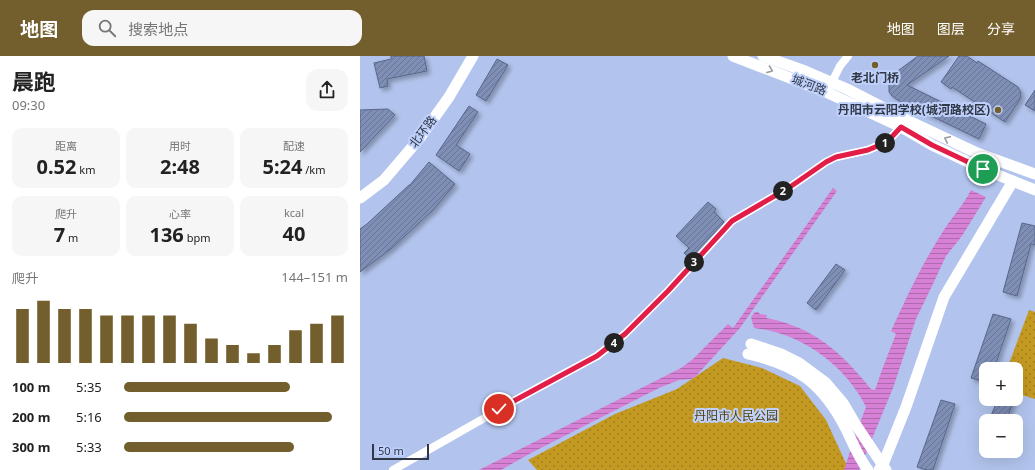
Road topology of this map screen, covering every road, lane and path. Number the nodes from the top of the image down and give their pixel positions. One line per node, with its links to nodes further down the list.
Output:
1 (474, 56): 10 (main road, 北环路)
2 (733, 56): 5 (main road, 城河路, one-way to 5)
3 (763, 56): 5 (main road, 城河路)
4 (848, 56): 5 (street)
5 (829, 87): 6 (main road, 城河路); 7 (main road, 城河路, one-way to 5)
6 (901, 127): 8 (main road, 城河路); 13 (street)
7 (1035, 174)
8 (1013, 181): 9 (main road, 城河路); 12 (main road)
9 (1035, 190)
10 (360, 198)
11 (865, 467): 12 (main road)
12 (883, 468)
13 (393, 470)

